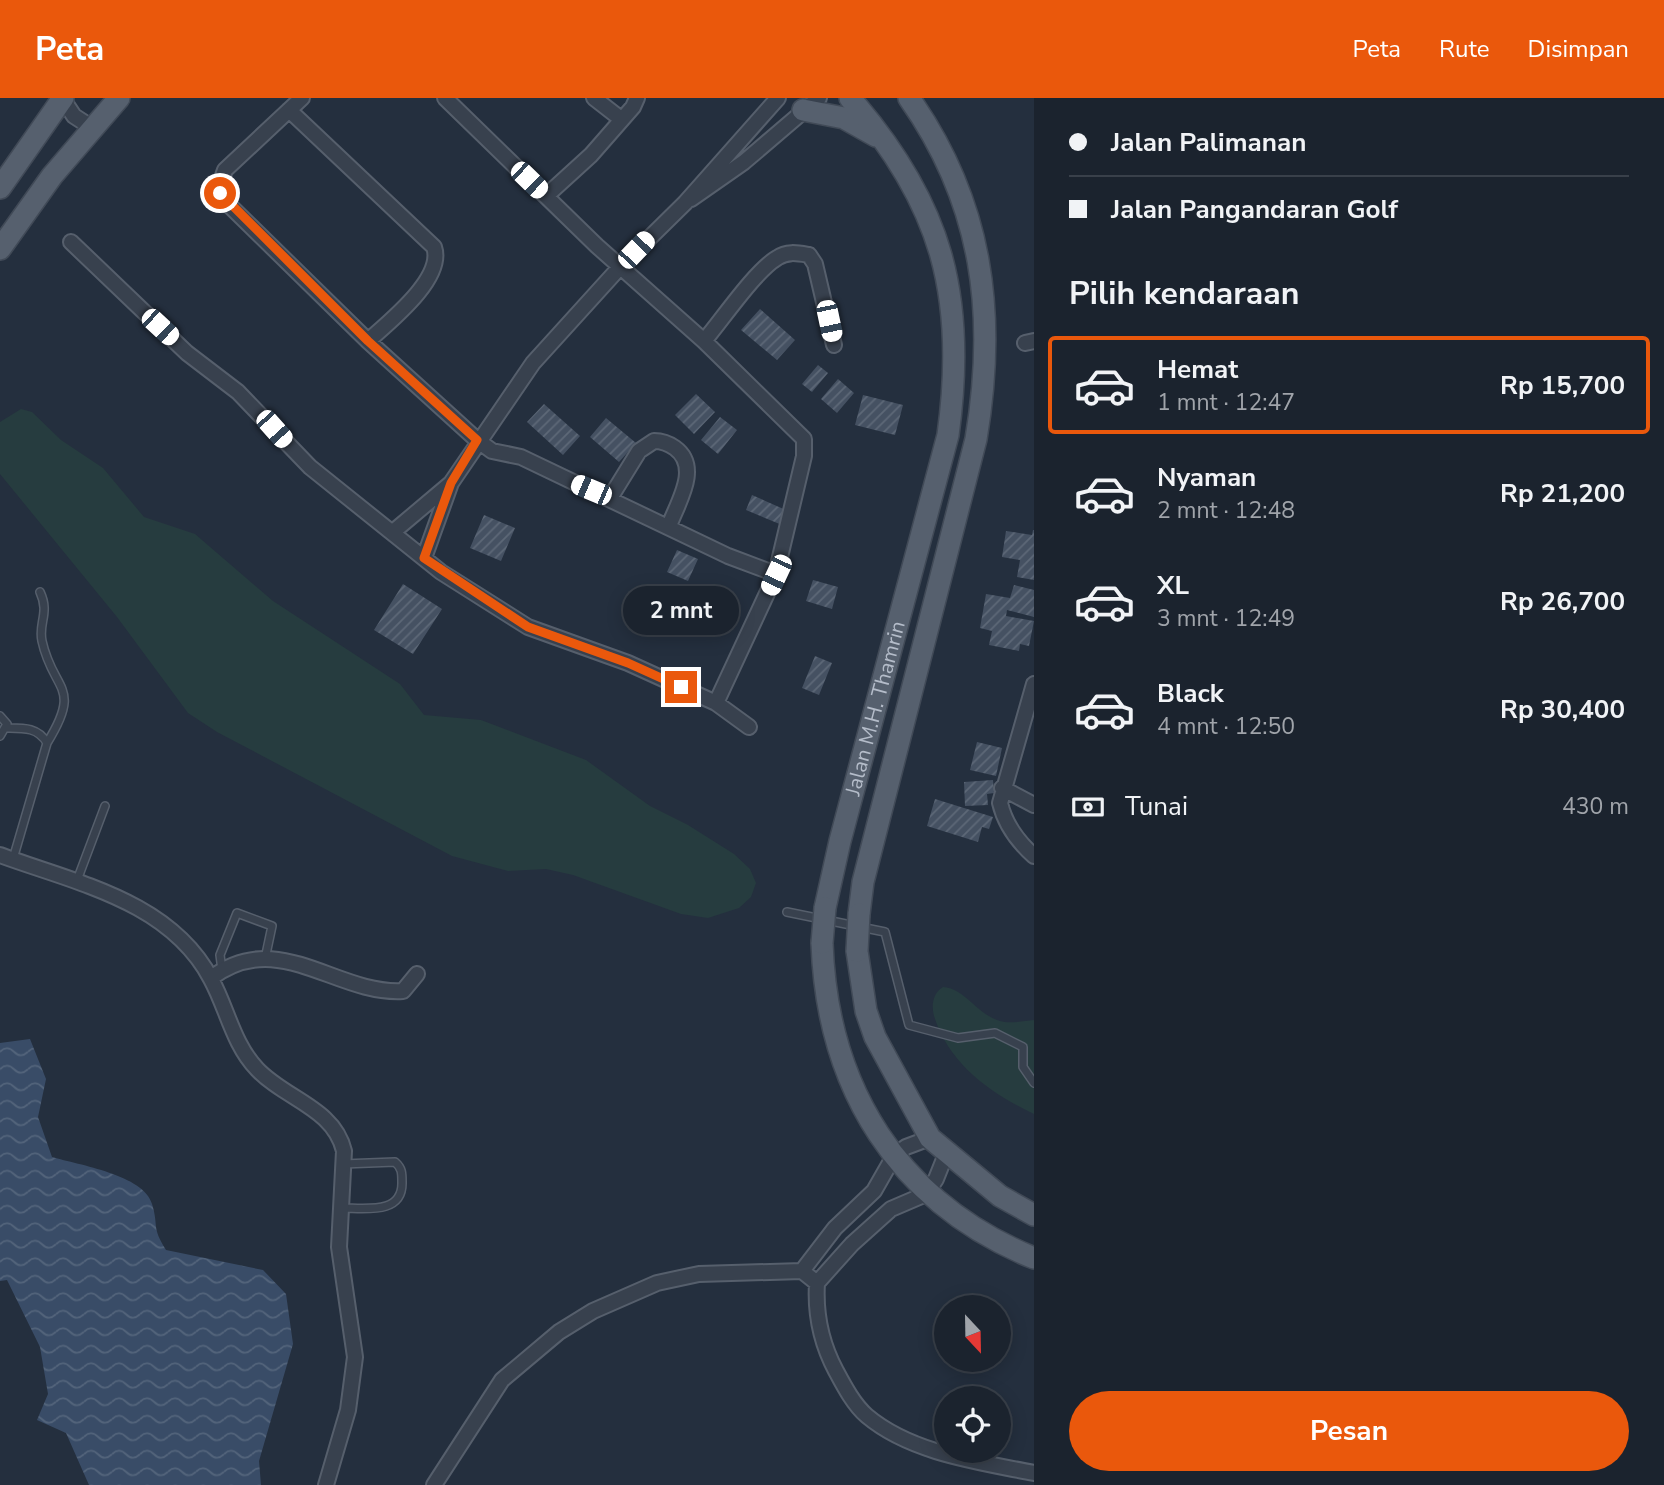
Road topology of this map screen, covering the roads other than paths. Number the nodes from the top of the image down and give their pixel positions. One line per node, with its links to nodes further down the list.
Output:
1 (63, 98): 15 (street); 17 (main road)
2 (119, 98): 15 (main road)
3 (302, 98): 12 (street)
4 (445, 98): 18 (street)
5 (594, 98): 13 (street)
6 (636, 98): 13 (street)
7 (778, 98): 19 (street)
8 (850, 98): 16 (main road, Jalan M.H. Thamrin)
9 (909, 98): 14 (main road, Jalan M.H. Thamrin)
10 (919, 98): 14 (main road)
11 (811, 104): 16 (main road); 19 (street)
12 (289, 110): 23 (street); 23 (street)
13 (621, 119): 18 (street)
14 (928, 124): 52 (main road, Jalan M.H. Thamrin, bridge)
15 (91, 127): 21 (main road)
16 (886, 142): 54 (main road, Jalan M.H. Thamrin, bridge)
17 (0, 188)
18 (546, 196): 22 (street)
19 (685, 203): 22 (street)
20 (71, 243): 30 (street)
21 (0, 249)
22 (621, 266): 24 (street); 26 (street)
23 (368, 341): 26 (street)
24 (704, 341): 25 (street); 32 (street)
25 (834, 345)
26 (477, 440): 27 (street); 28 (street)
27 (451, 483): 30 (street); 31 (street)
28 (610, 498): 29 (street); 29 (street)
29 (669, 526): 32 (street)
30 (393, 532): 31 (street)
31 (424, 558): 35 (street)
32 (776, 575): 35 (street)
33 (40, 592): 40 (lane)
34 (1034, 684): 41 (street)
35 (716, 703): 37 (street)
36 (0, 716): 38 (lane)
37 (749, 727)
38 (6, 728): 39 (lane); 40 (lane)
39 (0, 736)
40 (47, 743): 45 (lane)
41 (1002, 788): 42 (street); 44 (street)
42 (1034, 805)
43 (105, 806): 46 (lane)
44 (1034, 856)
45 (6, 857): 46 (street)
46 (76, 883): 49 (street)
47 (787, 912): 51 (lane)
48 (265, 959): 49 (street); 49 (lane); 50 (street)
49 (217, 974): 55 (street)
50 (417, 974)
51 (1034, 1083)
52 (930, 1138): 53 (main road, Jalan M.H. Thamrin); 54 (street)
53 (946, 1154): 57 (street); 60 (main road, Jalan M.H. Thamrin)
54 (894, 1156): 56 (street); 57 (main road, Jalan M.H. Thamrin)
55 (342, 1164): 58 (street); 58 (lane)
56 (874, 1191): 59 (street); 61 (street)
57 (926, 1194): 59 (street); 63 (main road, Jalan M.H. Thamrin)
58 (340, 1208): 67 (street)
59 (891, 1209): 62 (street)
60 (1034, 1214)
61 (835, 1228): 62 (street); 64 (street)
62 (852, 1244): 65 (street)
63 (1034, 1258)
64 (802, 1271): 65 (street); 68 (street)
65 (817, 1283): 66 (street)
66 (1034, 1473)
67 (326, 1485)
68 (434, 1485)

